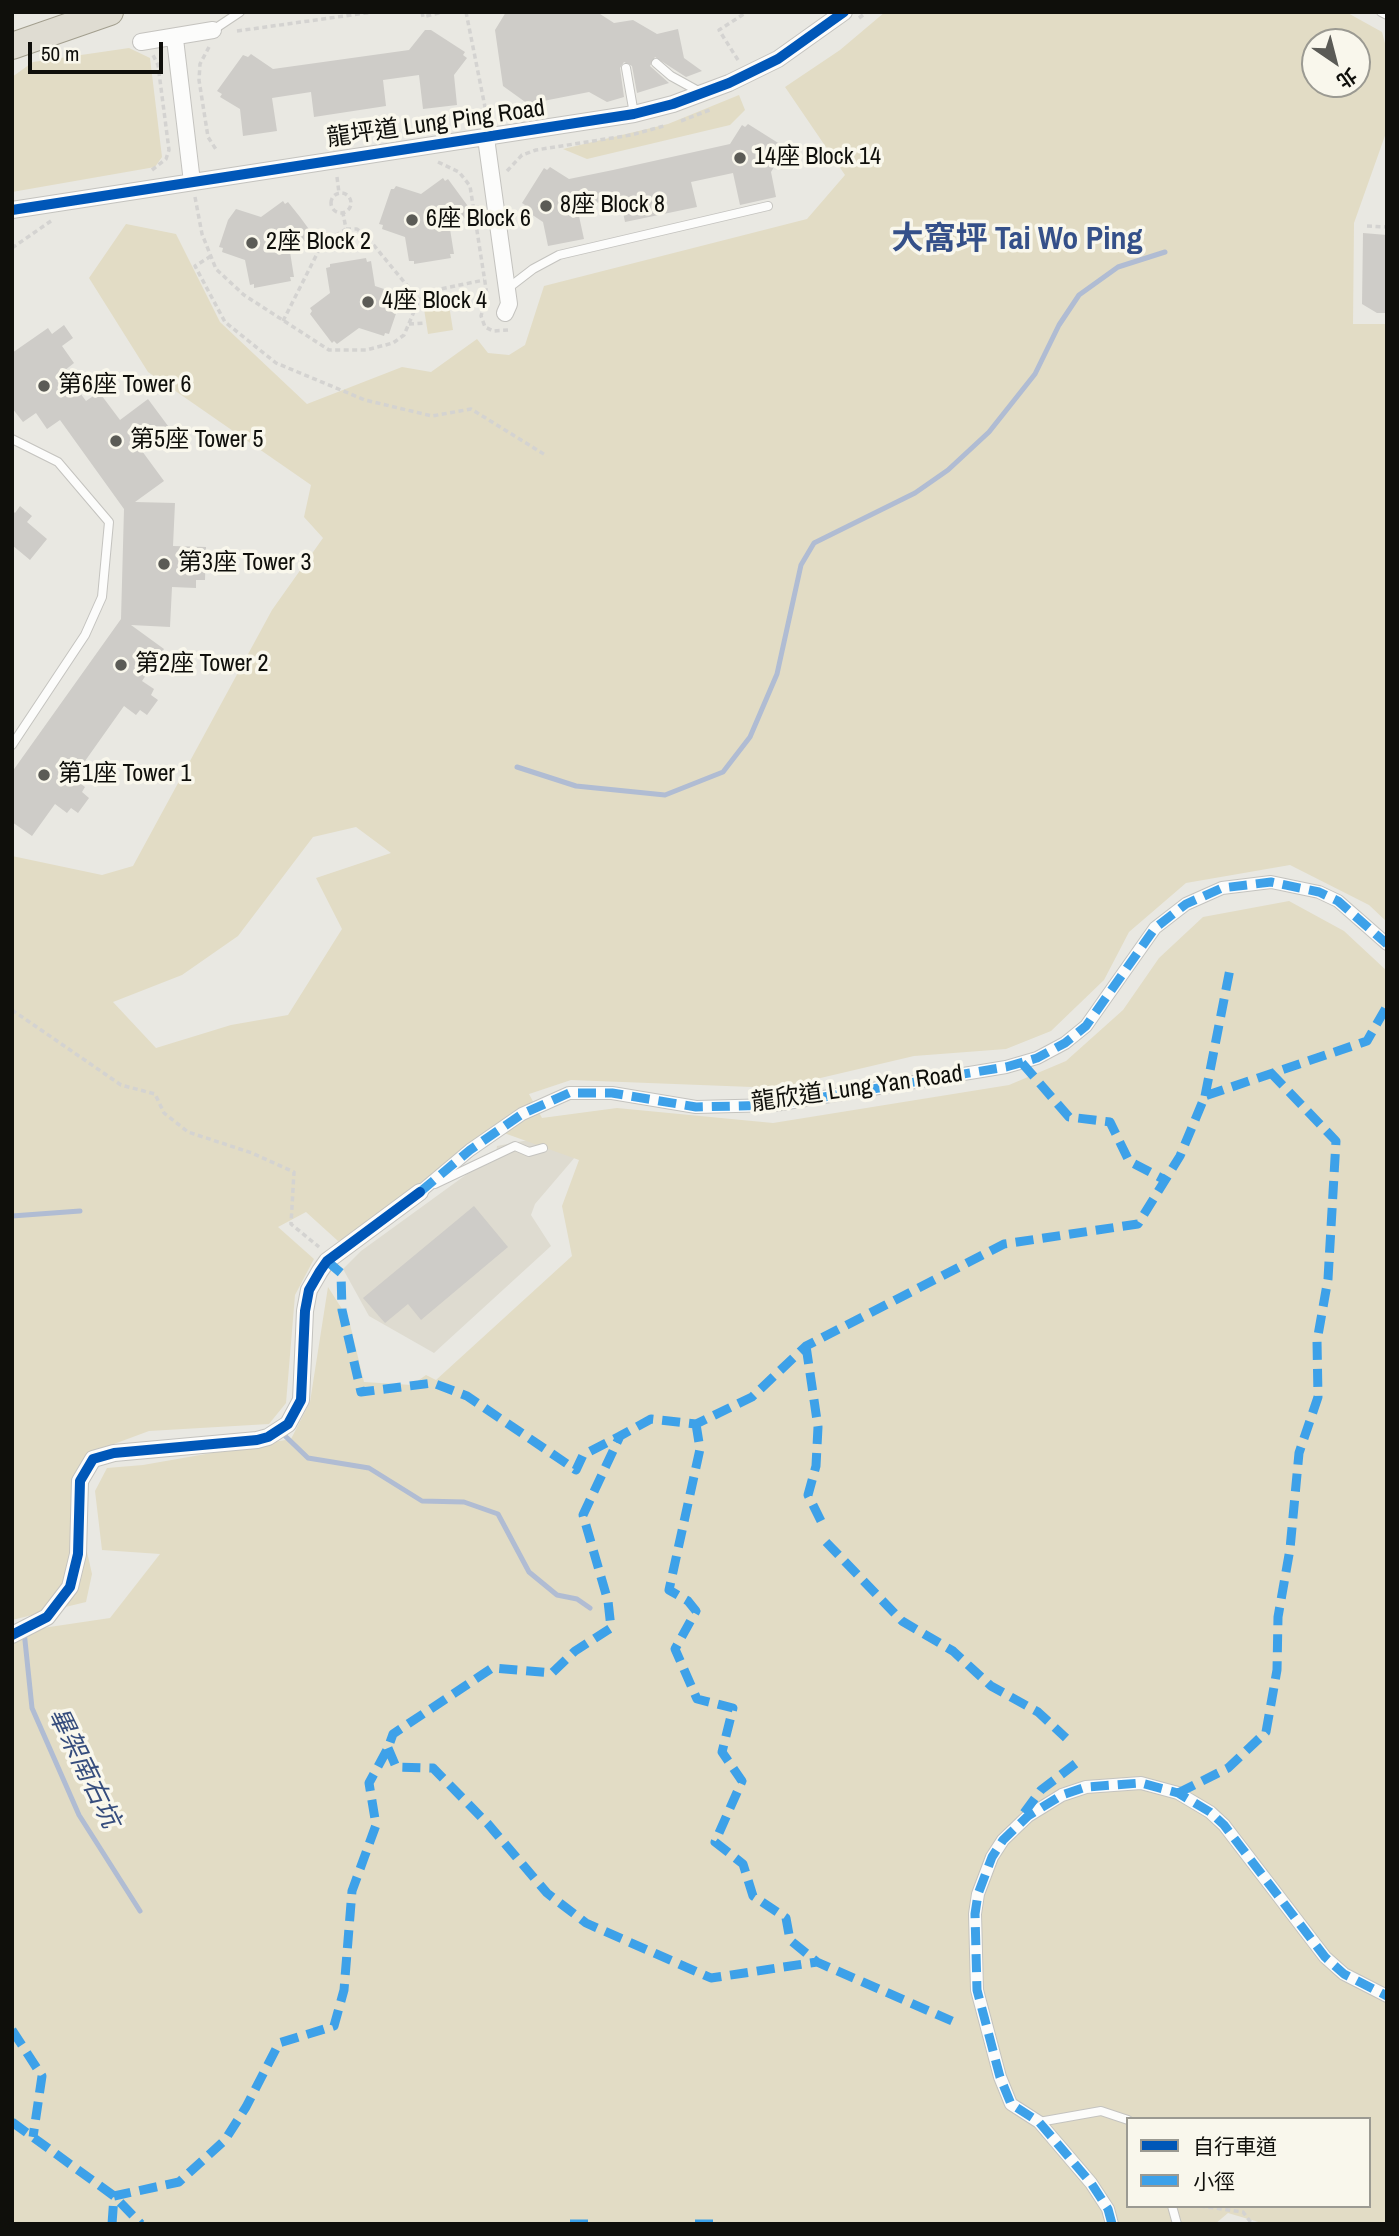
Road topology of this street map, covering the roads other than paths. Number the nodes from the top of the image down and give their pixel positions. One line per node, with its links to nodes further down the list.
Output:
1 (110, 12): 8 (highway)
2 (240, 12): 6 (lane)
3 (844, 12): 12 (street, 龍坪道 Lung Ping Road)
4 (1381, 12): 5 (lane)
5 (1387, 15)
6 (219, 35): 7 (street)
7 (175, 39): 9 (street); 15 (street)
8 (12, 46)
9 (144, 47)
10 (656, 63): 12 (lane)
11 (626, 68): 13 (lane)
12 (702, 94): 13 (street, 龍坪道 Lung Ping Road)
13 (634, 114): 14 (street, 龍坪道 Lung Ping Road)
14 (487, 131): 15 (street, 龍坪道 Lung Ping Road); 18 (street)
15 (194, 190): 17 (street, 龍坪道 Lung Ping Road)
16 (768, 206): 18 (lane)
17 (12, 210)
18 (507, 289): 19 (street)
19 (505, 313)
20 (12, 439): 21 (lane)
21 (12, 745)
22 (1387, 944): 24 (street, 龍欣道 Lung Yan Road)
23 (543, 1148): 24 (lane)
24 (420, 1192): 25 (street, 龍欣道 Lung Yan Road)
25 (12, 1635)
26 (1387, 1996): 28 (street)
27 (1126, 2119): 28 (lane)
28 (1039, 2122): 29 (street)
29 (1112, 2224)

